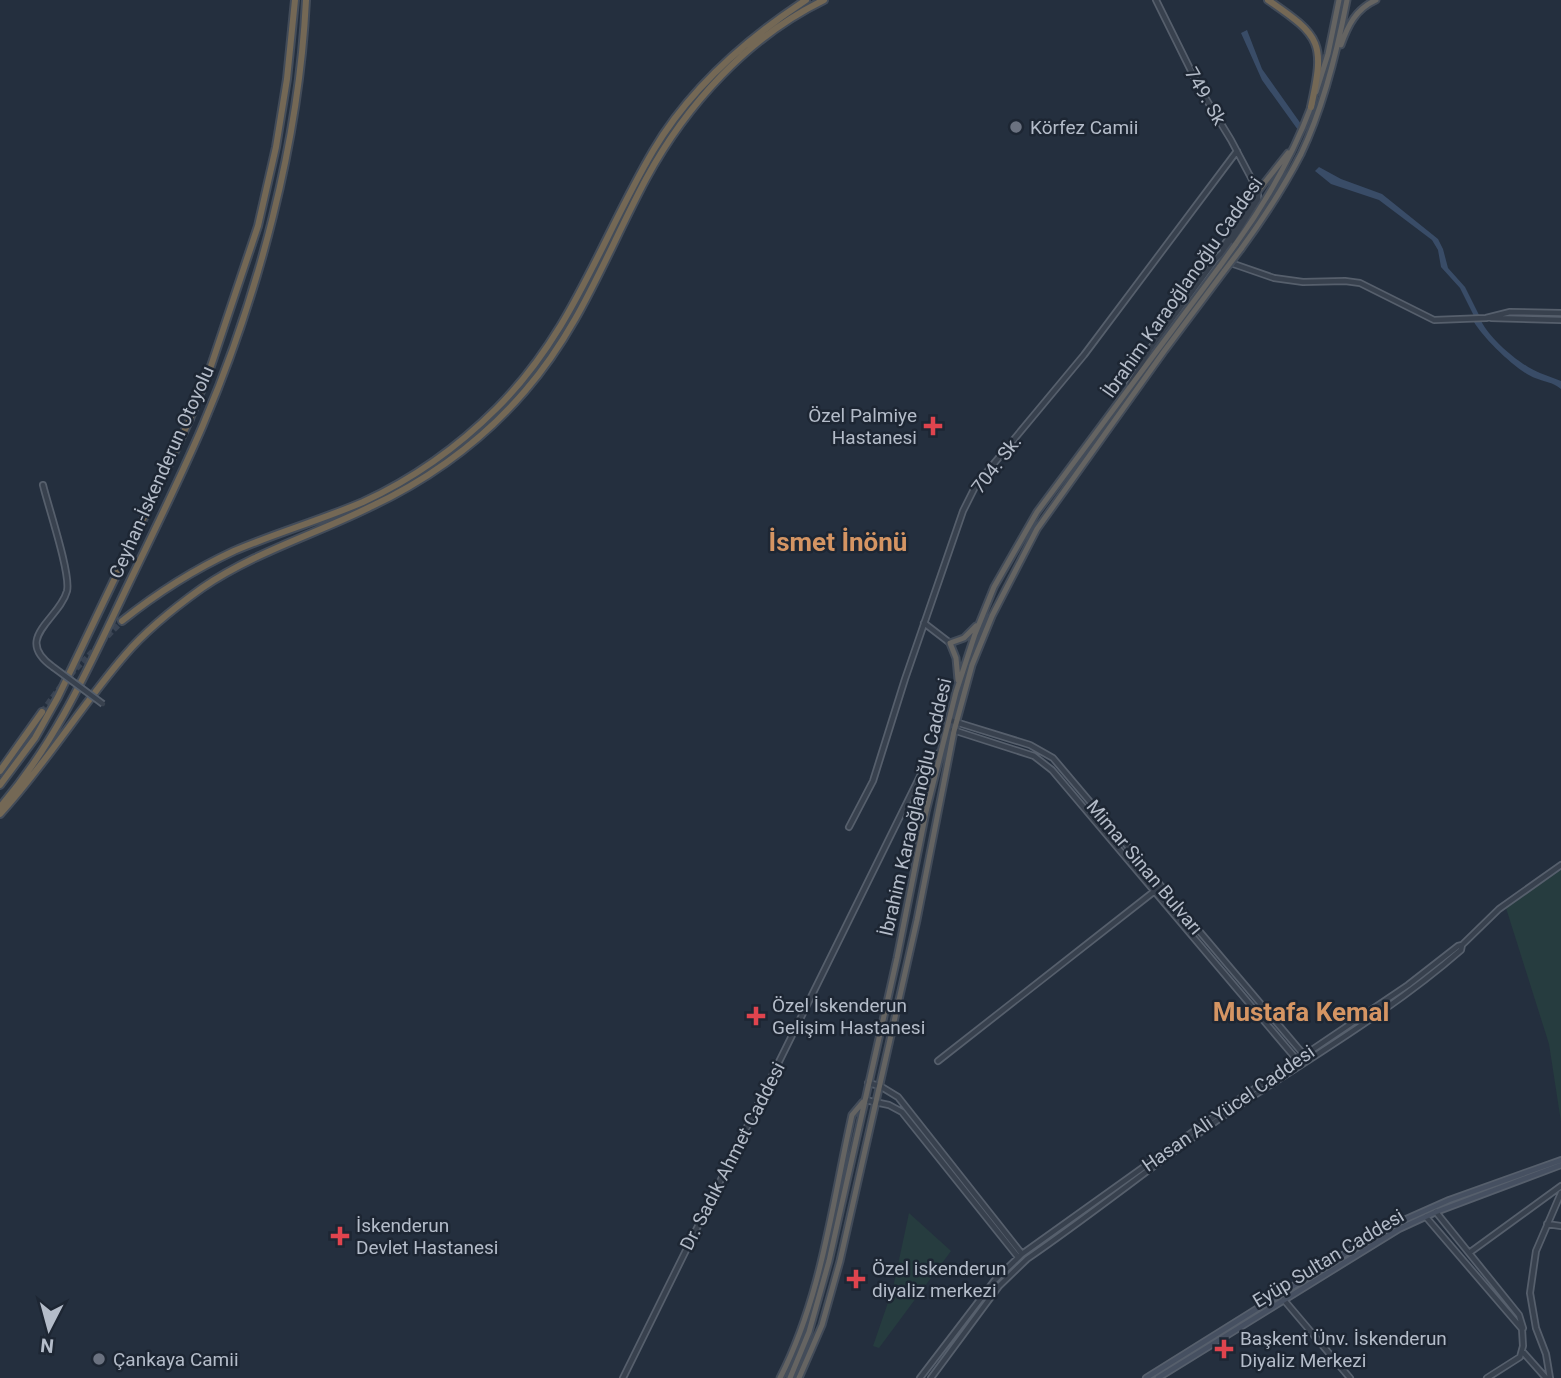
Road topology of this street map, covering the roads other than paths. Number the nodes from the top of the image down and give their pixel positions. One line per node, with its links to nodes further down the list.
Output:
1 (295, 0): 36 (highway, Ceyhan-İskenderun Otoyolu)
2 (306, 0): 37 (highway, Ceyhan-İskenderun Otoyolu)
3 (806, 0): 23 (highway)
4 (824, 0): 38 (highway)
5 (1156, 0): 13 (street, 749. Sk)
6 (1268, 0): 11 (highway)
7 (1339, 0): 11 (highway, İbrahim Karaoğlanoğlu Caddesi)
8 (1347, 0): 10 (highway, İbrahim Karaoğlanoğlu Caddesi)
9 (1376, 0): 10 (highway)
10 (1326, 85): 15 (highway, İbrahim Karaoğlanoğlu Caddesi)
11 (1311, 107): 12 (highway, İbrahim Karaoğlanoğlu Caddesi)
12 (1295, 146): 14 (highway); 15 (highway, İbrahim Karaoğlanoğlu Caddesi)
13 (1237, 150): 14 (street, 749. Sk); 24 (street, 704. Sk.)
14 (1258, 194): 16 (street)
15 (1238, 247): 17 (highway, İbrahim Karaoğlanoğlu Caddesi, bridge)
16 (1216, 258): 19 (street); 21 (street)
17 (1222, 268): 21 (highway, İbrahim Karaoğlanoğlu Caddesi); 31 (highway, İbrahim Karaoğlanoğlu Caddesi)
18 (1561, 313): 19 (street)
19 (1486, 318): 20 (street)
20 (1561, 320)
21 (1125, 394): 25 (highway, İbrahim Karaoğlanoğlu Caddesi)
22 (43, 485): 28 (street, bridge)
23 (122, 621)
24 (924, 622): 26 (street); 39 (street, 704. Sk.)
25 (978, 624): 26 (highway); 27 (highway, İbrahim Karaoğlanoğlu Caddesi)
26 (950, 643): 27 (highway)
27 (959, 682): 30 (highway, İbrahim Karaoğlanoğlu Caddesi)
28 (103, 704)
29 (42, 712): 35 (highway)
30 (949, 720): 31 (street, Mimar Sinan Bulvarı); 32 (highway, İbrahim Karaoğlanoğlu Caddesi)
31 (956, 722): 33 (highway, İbrahim Karaoğlanoğlu Caddesi); 41 (street, Mimar Sinan Bulvarı)
32 (947, 729): 33 (street); 34 (highway, İbrahim Karaoğlanoğlu Caddesi)
33 (954, 731): 42 (street); 49 (highway, İbrahim Karaoğlanoğlu Caddesi)
34 (941, 751): 48 (highway, İbrahim Karaoğlanoğlu Caddesi); 65 (street, Dr. Sadık Ahmet Caddesi)
35 (0, 771)
36 (0, 785)
37 (0, 807)
38 (0, 814)
39 (849, 827)
40 (1561, 865): 43 (street, Hasan Ali Yücel Caddesi)
41 (1161, 886): 42 (street); 44 (street, Mimar Sinan Bulvarı)
42 (1155, 892): 45 (street); 46 (street)
43 (1462, 945): 44 (street, Hasan Ali Yücel Caddesi); 47 (street)
44 (1304, 1055): 45 (street, Hasan Ali Yücel Caddesi); 47 (street)
45 (1297, 1060): 47 (street); 60 (street, Hasan Ali Yücel Caddesi)
46 (938, 1061)
47 (1305, 1063): 70 (street)
48 (868, 1083): 49 (street); 50 (highway, İbrahim Karaoğlanoğlu Caddesi)
49 (880, 1086): 51 (highway, İbrahim Karaoğlanoğlu Caddesi); 60 (street)
50 (865, 1100): 51 (street); 66 (highway); 67 (highway, İbrahim Karaoğlanoğlu Caddesi)
51 (877, 1103): 60 (street); 68 (highway, İbrahim Karaoğlanoğlu Caddesi)
52 (1560, 1165): 55 (main road, Eyüp Sultan Caddesi); 71 (main road)
53 (1561, 1186): 59 (street)
54 (1561, 1193): 57 (street)
55 (1436, 1212): 56 (main road, Eyüp Sultan Caddesi); 59 (street)
56 (1426, 1217): 61 (main road, Eyüp Sultan Caddesi); 62 (street)
57 (1547, 1224): 58 (street); 63 (street)
58 (1561, 1226)
59 (1469, 1253): 62 (street)
60 (1020, 1256): 69 (street, Hasan Ali Yücel Caddesi)
61 (1284, 1300): 72 (main road, Eyüp Sultan Caddesi); 73 (street)
62 (1522, 1328): 63 (street); 64 (street)
63 (1536, 1328): 75 (street)
64 (1522, 1351): 74 (street); 75 (street)
65 (623, 1378)
66 (780, 1378)
67 (790, 1378)
68 (799, 1378)
69 (920, 1378)
70 (931, 1378)
71 (1146, 1378)
72 (1158, 1378)
73 (1350, 1378)
74 (1487, 1378)
75 (1548, 1378)

